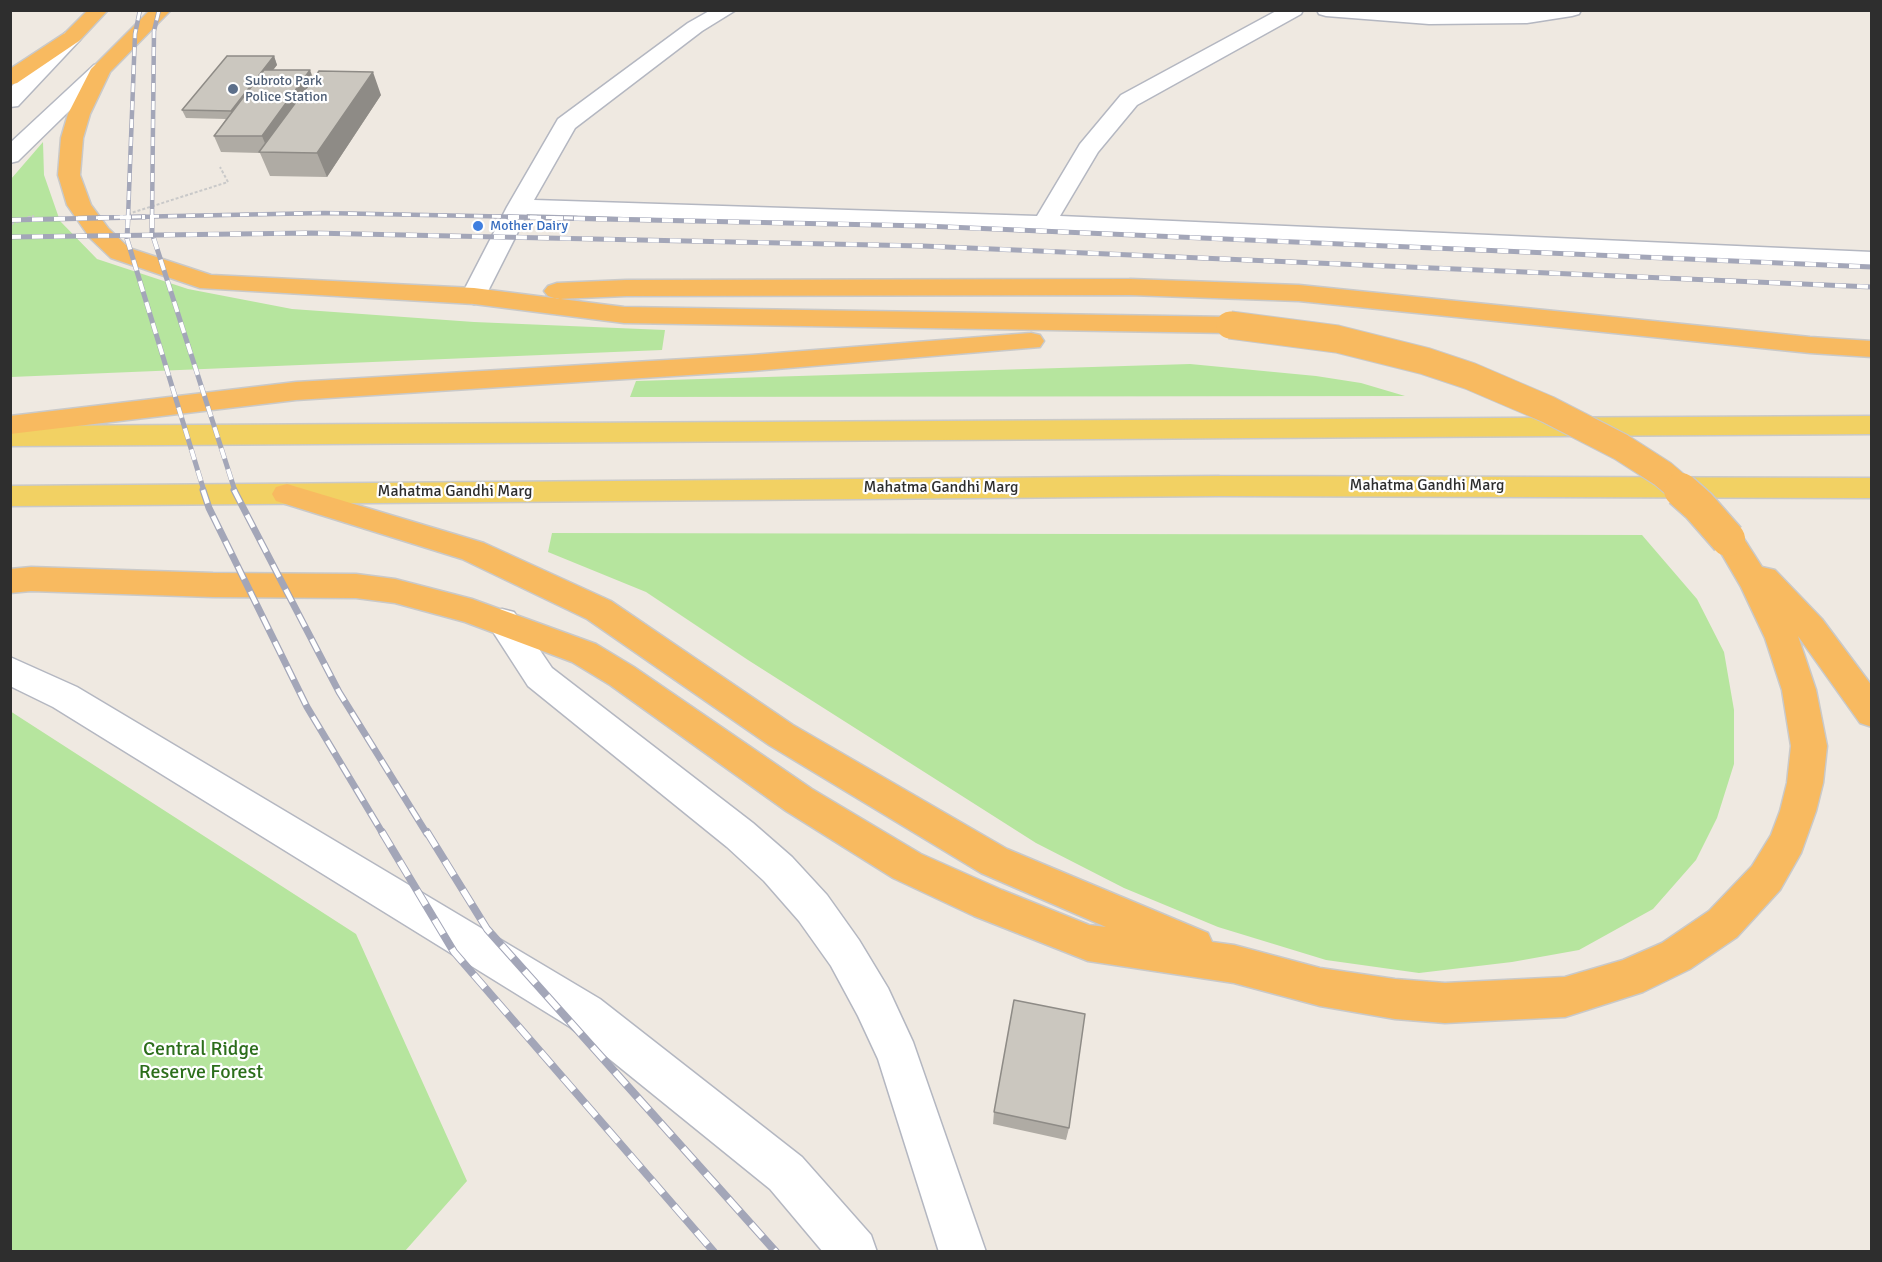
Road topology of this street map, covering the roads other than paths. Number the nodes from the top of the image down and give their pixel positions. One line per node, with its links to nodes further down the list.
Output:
1 (99, 10): 7 (highway)
2 (162, 10): 8 (highway)
3 (727, 10): 12 (street)
4 (1294, 10): 13 (street)
5 (1326, 10): 6 (street)
6 (1572, 10)
7 (72, 37): 9 (highway); 10 (street)
8 (101, 69): 11 (street); 15 (highway)
9 (10, 79)
10 (10, 101)
11 (14, 152)
12 (519, 207): 13 (street); 15 (street)
13 (1044, 223): 14 (street)
14 (1872, 259)
15 (474, 296): 16 (highway); 17 (highway)
16 (1230, 325): 18 (highway); 24 (highway, bridge)
17 (1872, 349)
18 (10, 425)
19 (1872, 425): 20 (main road)
20 (10, 436)
21 (1872, 488): 22 (main road, Mahatma Gandhi Marg)
22 (287, 494): 23 (main road, Mahatma Gandhi Marg); 29 (highway)
23 (10, 496)
24 (1728, 539): 28 (highway); 29 (highway)
25 (10, 581): 26 (highway)
26 (502, 621): 29 (highway); 31 (street)
27 (10, 670): 30 (street)
28 (1872, 713)
29 (1234, 963)
30 (854, 1251)
31 (963, 1251)

